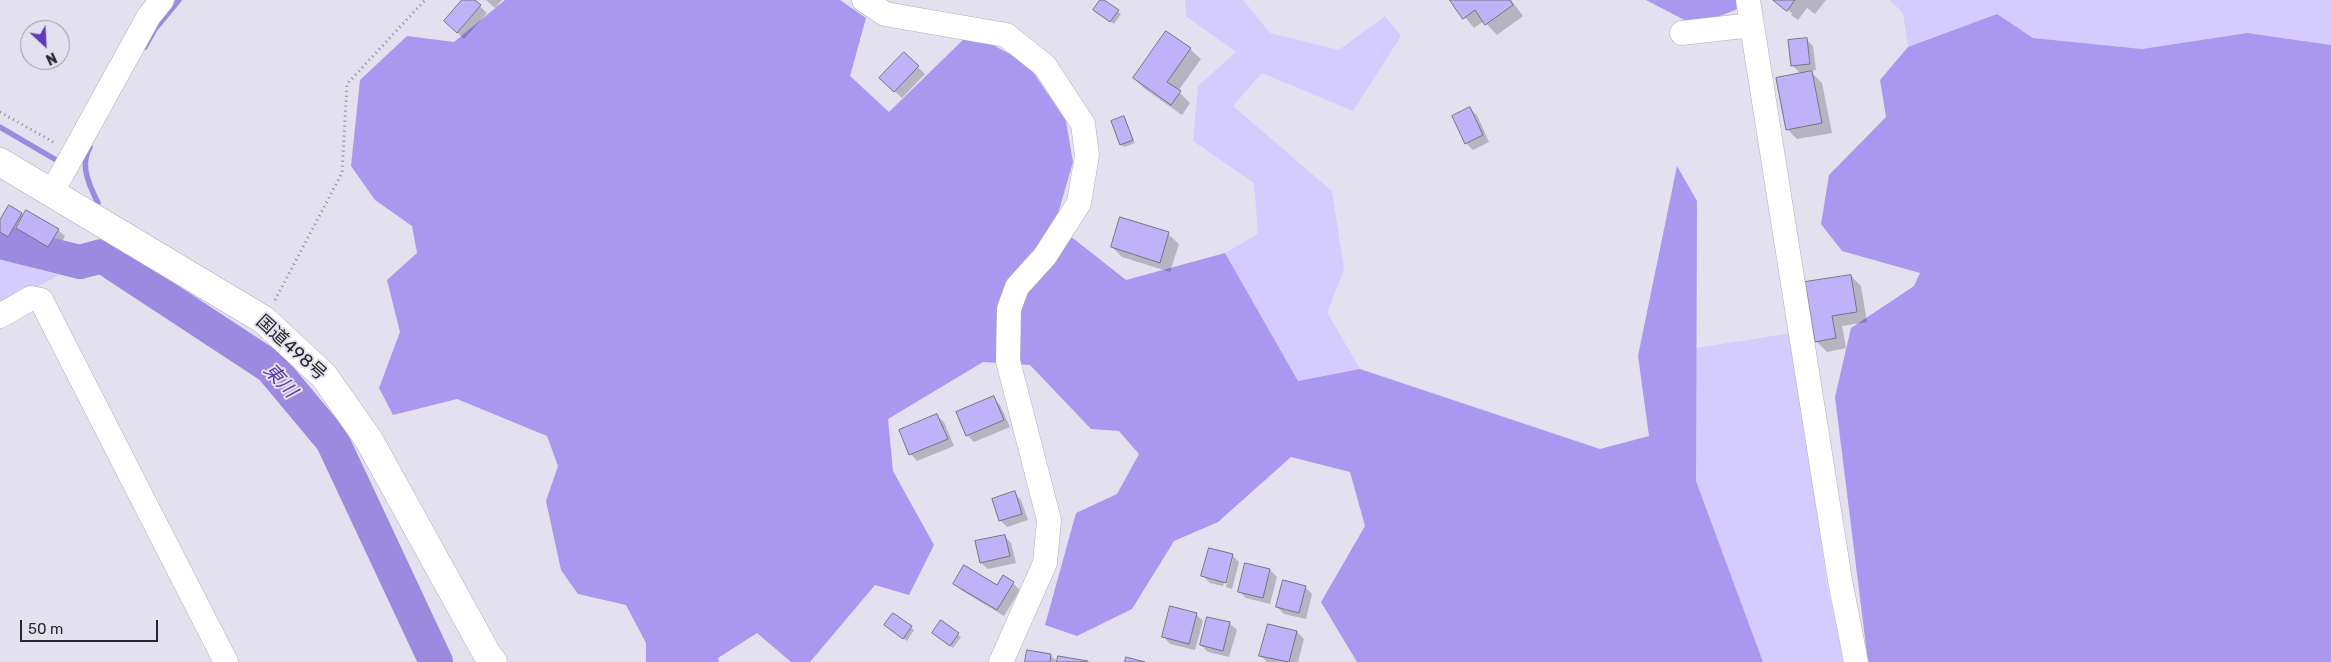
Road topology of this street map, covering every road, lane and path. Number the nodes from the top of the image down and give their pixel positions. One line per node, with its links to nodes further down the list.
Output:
1 (162, 0): 8 (street)
2 (425, 0): 12 (path)
3 (864, 0): 15 (street)
4 (1748, 0): 5 (street)
5 (1752, 25): 6 (street); 16 (street)
6 (1682, 33)
7 (0, 112): 8 (path)
8 (73, 153): 10 (street)
9 (0, 162): 10 (highway, 国道498号)
10 (56, 185): 12 (highway, 国道498号)
11 (0, 316): 13 (street)
12 (264, 320): 14 (highway, 国道498号)
13 (226, 662)
14 (494, 662)
15 (1001, 662)
16 (1856, 662)

